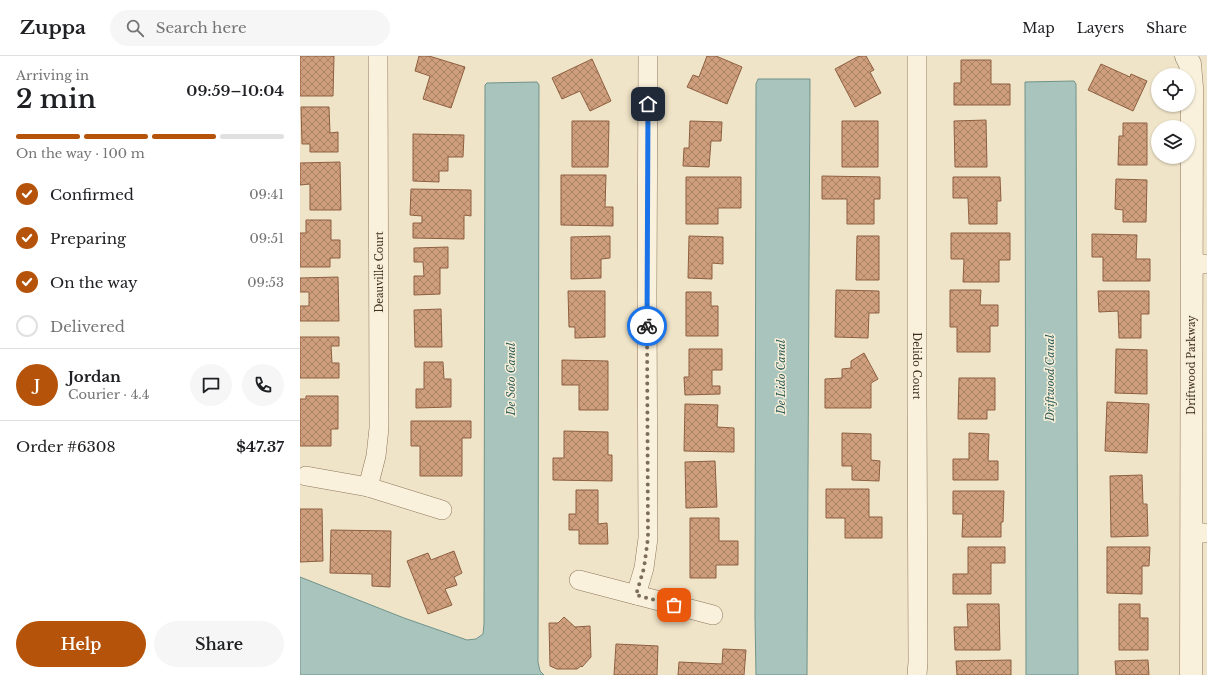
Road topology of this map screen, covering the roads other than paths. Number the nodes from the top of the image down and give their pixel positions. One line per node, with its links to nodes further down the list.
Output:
1 (378, 56): 7 (street, Deauville Court)
2 (648, 56): 11 (street)
3 (917, 56): 13 (street, Delido Court)
4 (1186, 56): 5 (street, Driftwood Parkway)
5 (1199, 264): 9 (street, Driftwood Parkway)
6 (306, 476): 7 (street)
7 (368, 487): 8 (street)
8 (442, 510)
9 (1199, 533): 14 (street, Driftwood Parkway)
10 (579, 580): 11 (street)
11 (636, 595): 12 (street)
12 (713, 615)
13 (917, 675)
14 (1191, 675)

